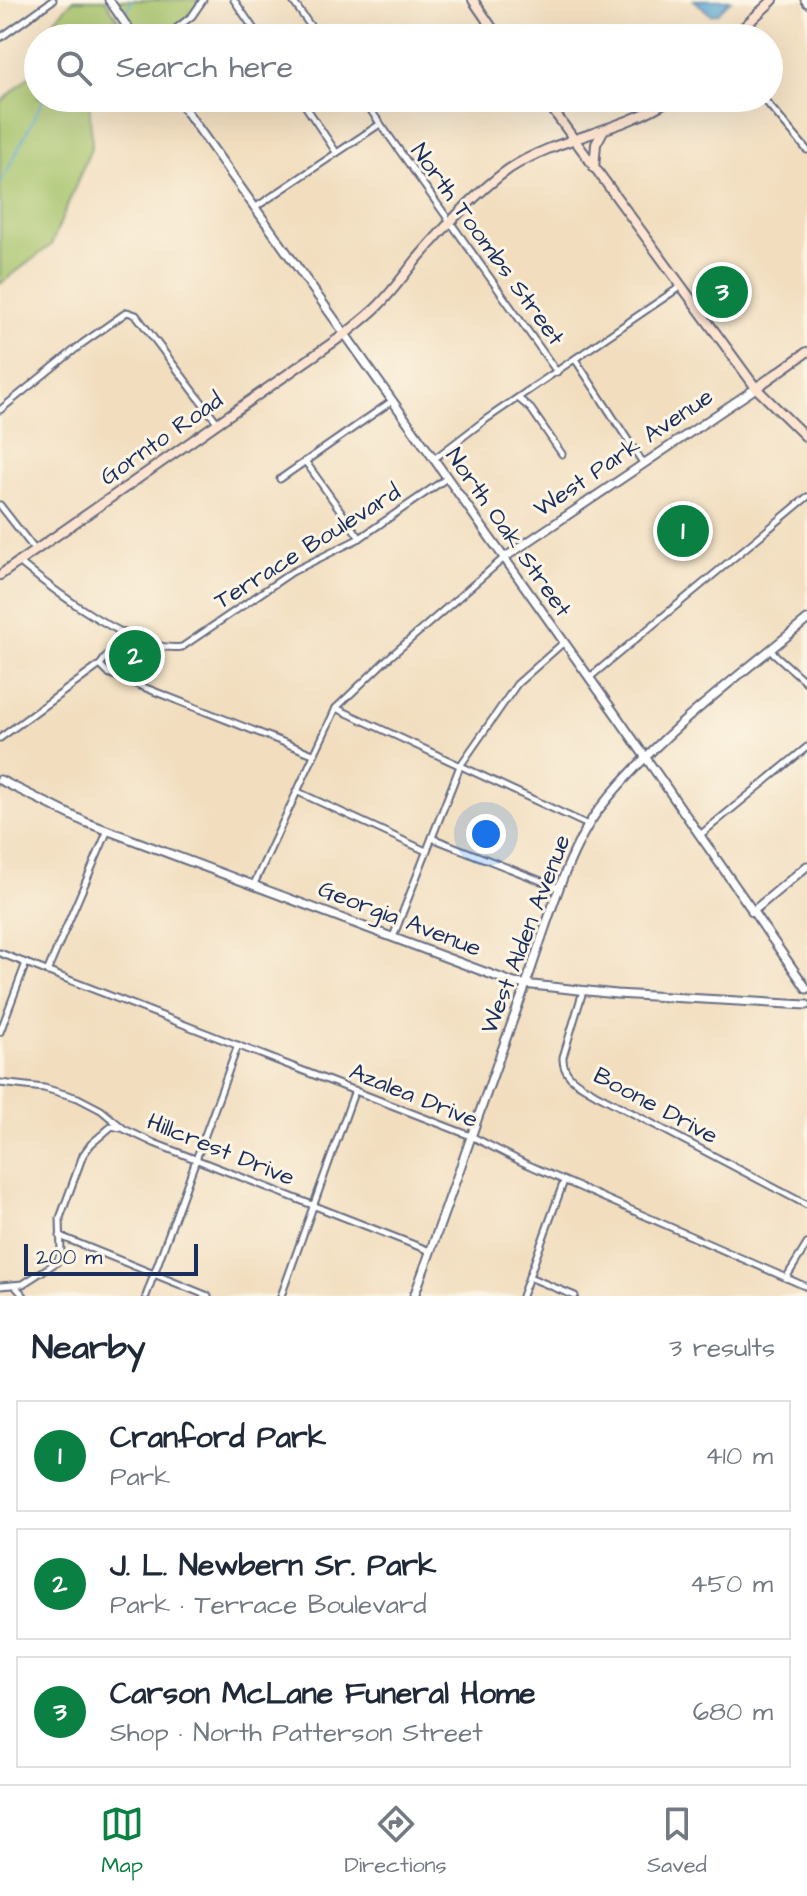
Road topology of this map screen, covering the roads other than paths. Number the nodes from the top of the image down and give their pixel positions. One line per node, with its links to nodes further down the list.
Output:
1 (53, 0): 14 (street)
2 (109, 0): 8 (street)
3 (203, 0): 9 (street)
4 (234, 0): 10 (street)
5 (292, 0): 11 (street)
6 (473, 0): 12 (main road)
7 (773, 0): 13 (main road)
8 (125, 24)
9 (182, 24)
10 (250, 24)
11 (309, 24)
12 (489, 24)
13 (747, 24)
14 (0, 38)
15 (187, 112): 27 (street, North Oak Street)
16 (309, 112): 25 (street)
17 (372, 112): 21 (street, North Toombs Street)
18 (554, 112): 23 (main road)
19 (648, 112): 22 (main road, Gornto Road)
20 (775, 112): 24 (street)
21 (380, 124): 25 (street); 28 (street, North Toombs Street)
22 (604, 131): 23 (main road, Gornto Road); 26 (main road)
23 (573, 140): 26 (main road); 28 (main road, Gornto Road)
24 (807, 150)
25 (336, 152): 27 (street)
26 (594, 168): 29 (main road)
27 (256, 207): 30 (street, North Oak Street)
28 (450, 225): 30 (main road, Gornto Road); 33 (street, North Toombs Street)
29 (680, 287): 32 (street); 34 (main road)
30 (345, 334): 36 (street, North Oak Street); 38 (main road, Gornto Road)
31 (807, 352): 34 (main road)
32 (575, 359): 33 (street); 43 (street, North Toombs Street)
33 (557, 372): 35 (street)
34 (756, 388): 39 (main road); 43 (street, West Park Avenue)
35 (518, 398): 40 (street); 41 (street)
36 (392, 401): 41 (street, North Oak Street); 42 (street)
37 (0, 410): 38 (street)
38 (218, 423): 49 (main road, Gornto Road)
39 (807, 438)
40 (562, 454)
41 (434, 459): 44 (street, North Oak Street)
42 (305, 461): 45 (street); 48 (street)
43 (643, 463): 50 (street, West Park Avenue)
44 (447, 478): 48 (street, Terrace Boulevard); 50 (street, North Oak Street)
45 (280, 479)
46 (807, 497): 58 (street)
47 (0, 505): 49 (street)
48 (360, 538): 54 (street, Terrace Boulevard)
49 (35, 550): 51 (main road, Gornto Road)
50 (504, 558): 55 (street, North Oak Street); 60 (street, West Park Avenue)
51 (18, 562): 52 (main road, Gornto Road); 54 (street, Terrace Boulevard)
52 (0, 575)
53 (807, 620): 56 (street, West Alden Avenue)
54 (124, 633): 57 (street)
55 (563, 643): 58 (street, North Oak Street); 65 (street)
56 (770, 650): 59 (street); 64 (street, West Alden Avenue)
57 (100, 665): 61 (street); 63 (street)
58 (589, 678): 64 (street, North Oak Street)
59 (807, 683)
60 (336, 708): 63 (street, West Park Avenue); 65 (street)
61 (0, 738)
62 (807, 747): 70 (street)
63 (313, 754): 67 (street, West Park Avenue)
64 (646, 757): 68 (street, West Alden Avenue); 70 (street, North Oak Street)
65 (460, 766): 68 (street); 71 (street)
66 (0, 780): 69 (street, Georgia Avenue)
67 (296, 791): 72 (street); 74 (street, West Park Avenue)
68 (588, 825): 75 (street, West Alden Avenue)
69 (108, 830): 74 (street, Georgia Avenue); 80 (street)
70 (699, 836): 76 (street, North Oak Street)
71 (432, 838): 72 (street); 75 (street)
72 (426, 851): 77 (street)
73 (807, 866): 76 (street)
74 (254, 884): 77 (street, Georgia Avenue)
75 (560, 889): 81 (street, West Alden Avenue)
76 (752, 912): 82 (street, North Oak Street)
77 (393, 937): 81 (street, Georgia Avenue)
78 (0, 953): 79 (street, Azalea Drive)
79 (26, 963): 80 (street, Azalea Drive); 85 (street)
80 (47, 972): 86 (street, Azalea Drive)
81 (526, 985): 83 (street, Georgia Avenue); 90 (street, West Alden Avenue)
82 (807, 989)
83 (583, 991): 84 (street, Georgia Avenue); 93 (street, Boone Drive)
84 (807, 1005)
85 (0, 1032)
86 (238, 1045): 88 (street, Azalea Drive); 91 (street)
87 (0, 1083): 89 (street, Hillcrest Drive)
88 (355, 1090): 90 (street, Azalea Drive); 94 (street)
89 (124, 1129): 91 (street, Hillcrest Drive); 95 (street)
90 (471, 1136): 92 (street, Azalea Drive); 97 (street, West Alden Avenue)
91 (196, 1160): 94 (street, Hillcrest Drive); 98 (street)
92 (564, 1181): 99 (street); 100 (street, Azalea Drive)
93 (807, 1205)
94 (313, 1206): 97 (street, Hillcrest Drive); 108 (street)
95 (60, 1236): 98 (street); 102 (street)
96 (807, 1244): 100 (street)
97 (430, 1251): 109 (street, West Alden Avenue)
98 (154, 1273): 106 (street); 107 (street)
99 (529, 1277): 110 (street); 111 (street)
100 (786, 1278): 103 (street, Azalea Drive)
101 (2, 1286): 102 (street); 104 (street)
102 (16, 1287): 105 (street)
103 (807, 1287)
104 (8, 1296)
105 (24, 1296)
106 (146, 1296)
107 (208, 1296)
108 (281, 1296)
109 (414, 1296)
110 (522, 1296)
111 (575, 1296)

